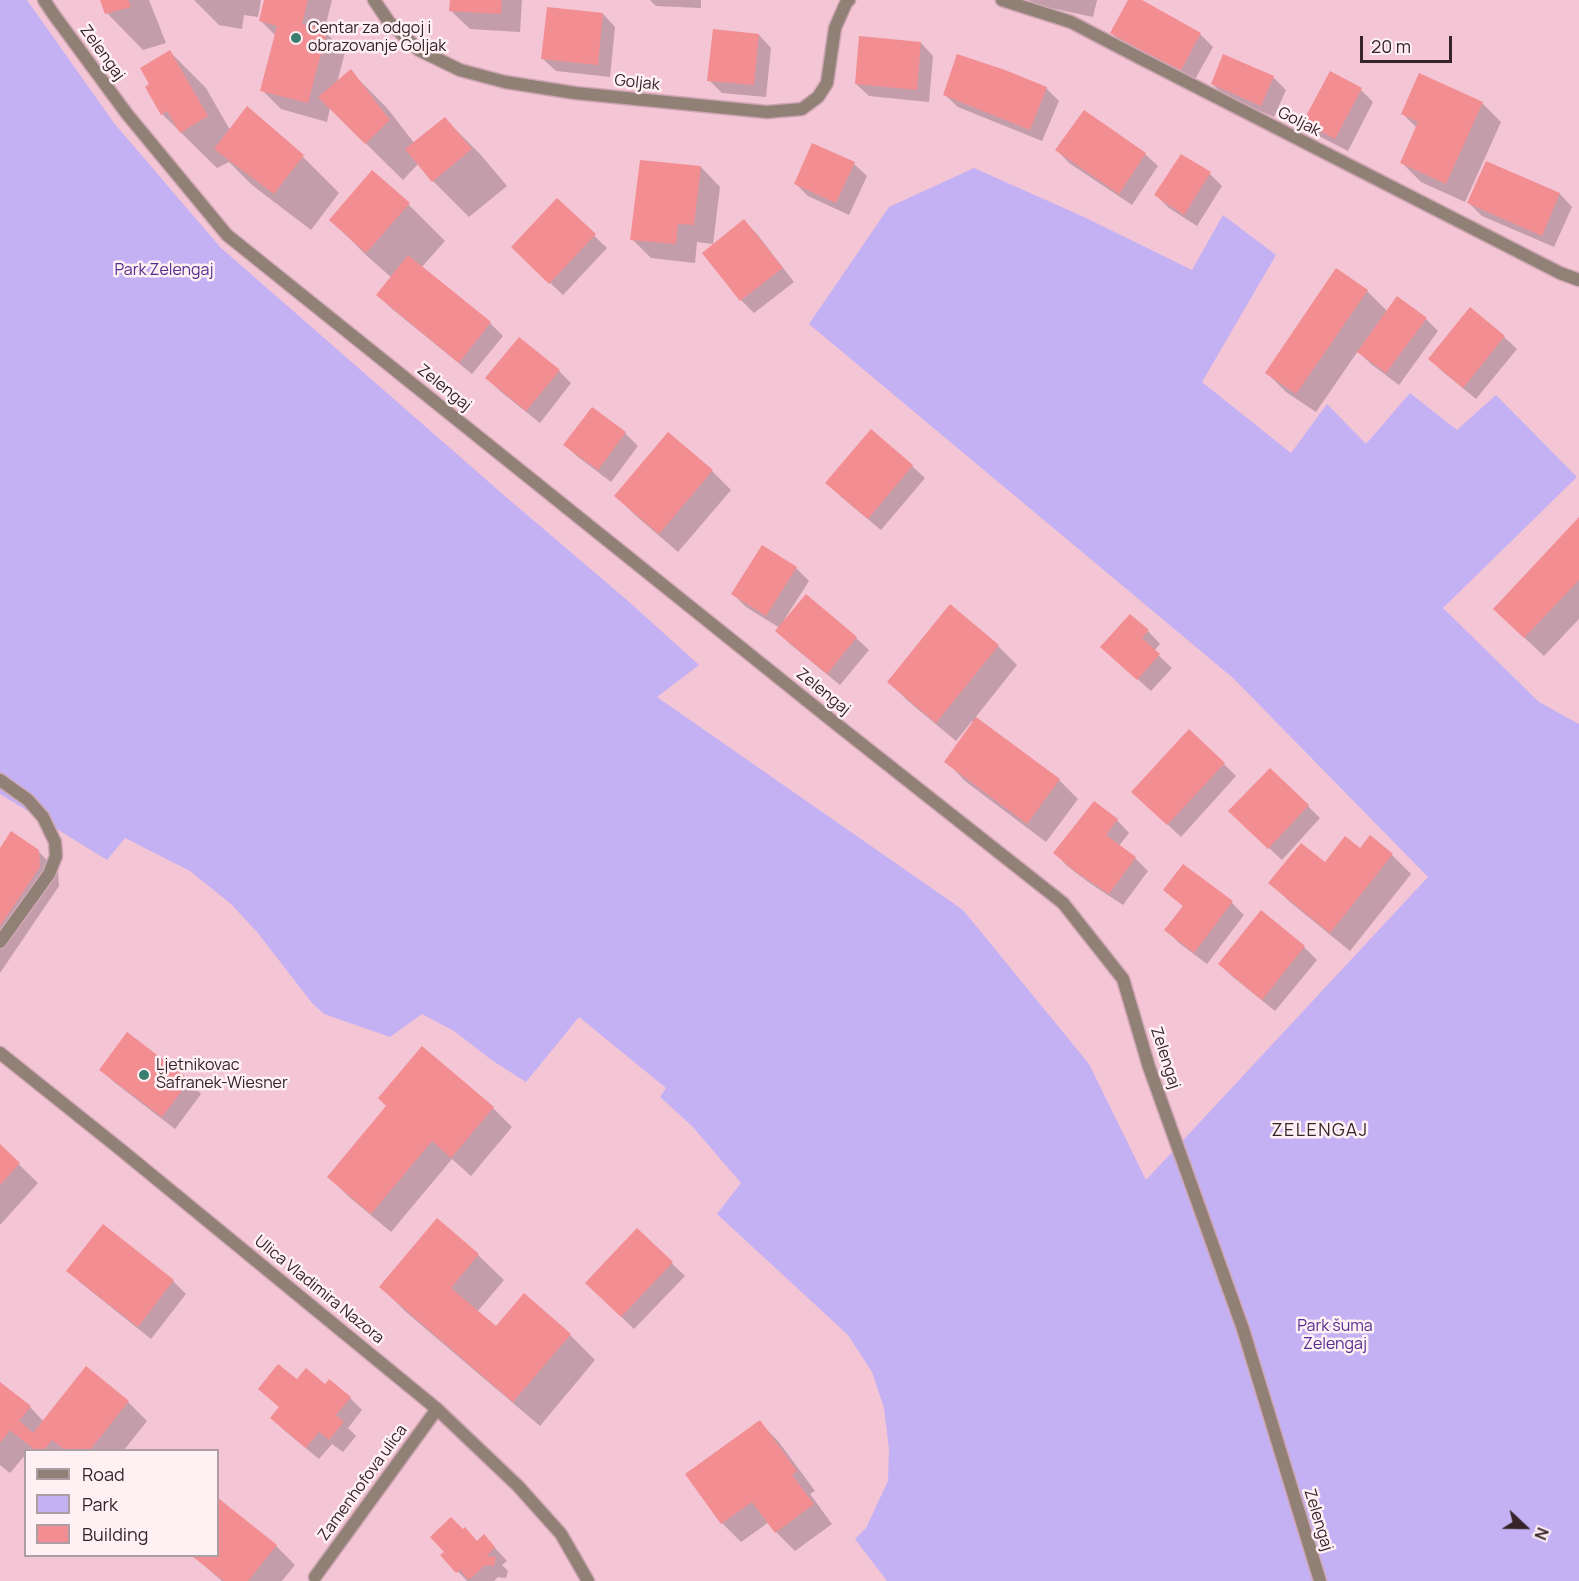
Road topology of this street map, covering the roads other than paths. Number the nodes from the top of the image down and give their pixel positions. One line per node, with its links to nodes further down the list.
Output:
1 (45, 0): 12 (street, Zelengaj)
2 (374, 0): 3 (street, Goljak)
3 (849, 0)
4 (1002, 0): 5 (street, Goljak)
5 (1579, 280)
6 (0, 780): 7 (street)
7 (0, 942)
8 (0, 1053): 9 (street, Ulica Vladimira Nazora)
9 (437, 1409): 10 (street, Zamenhofova ulica); 11 (street, Ulica Vladimira Nazora)
10 (315, 1577)
11 (588, 1581)
12 (1320, 1581)

